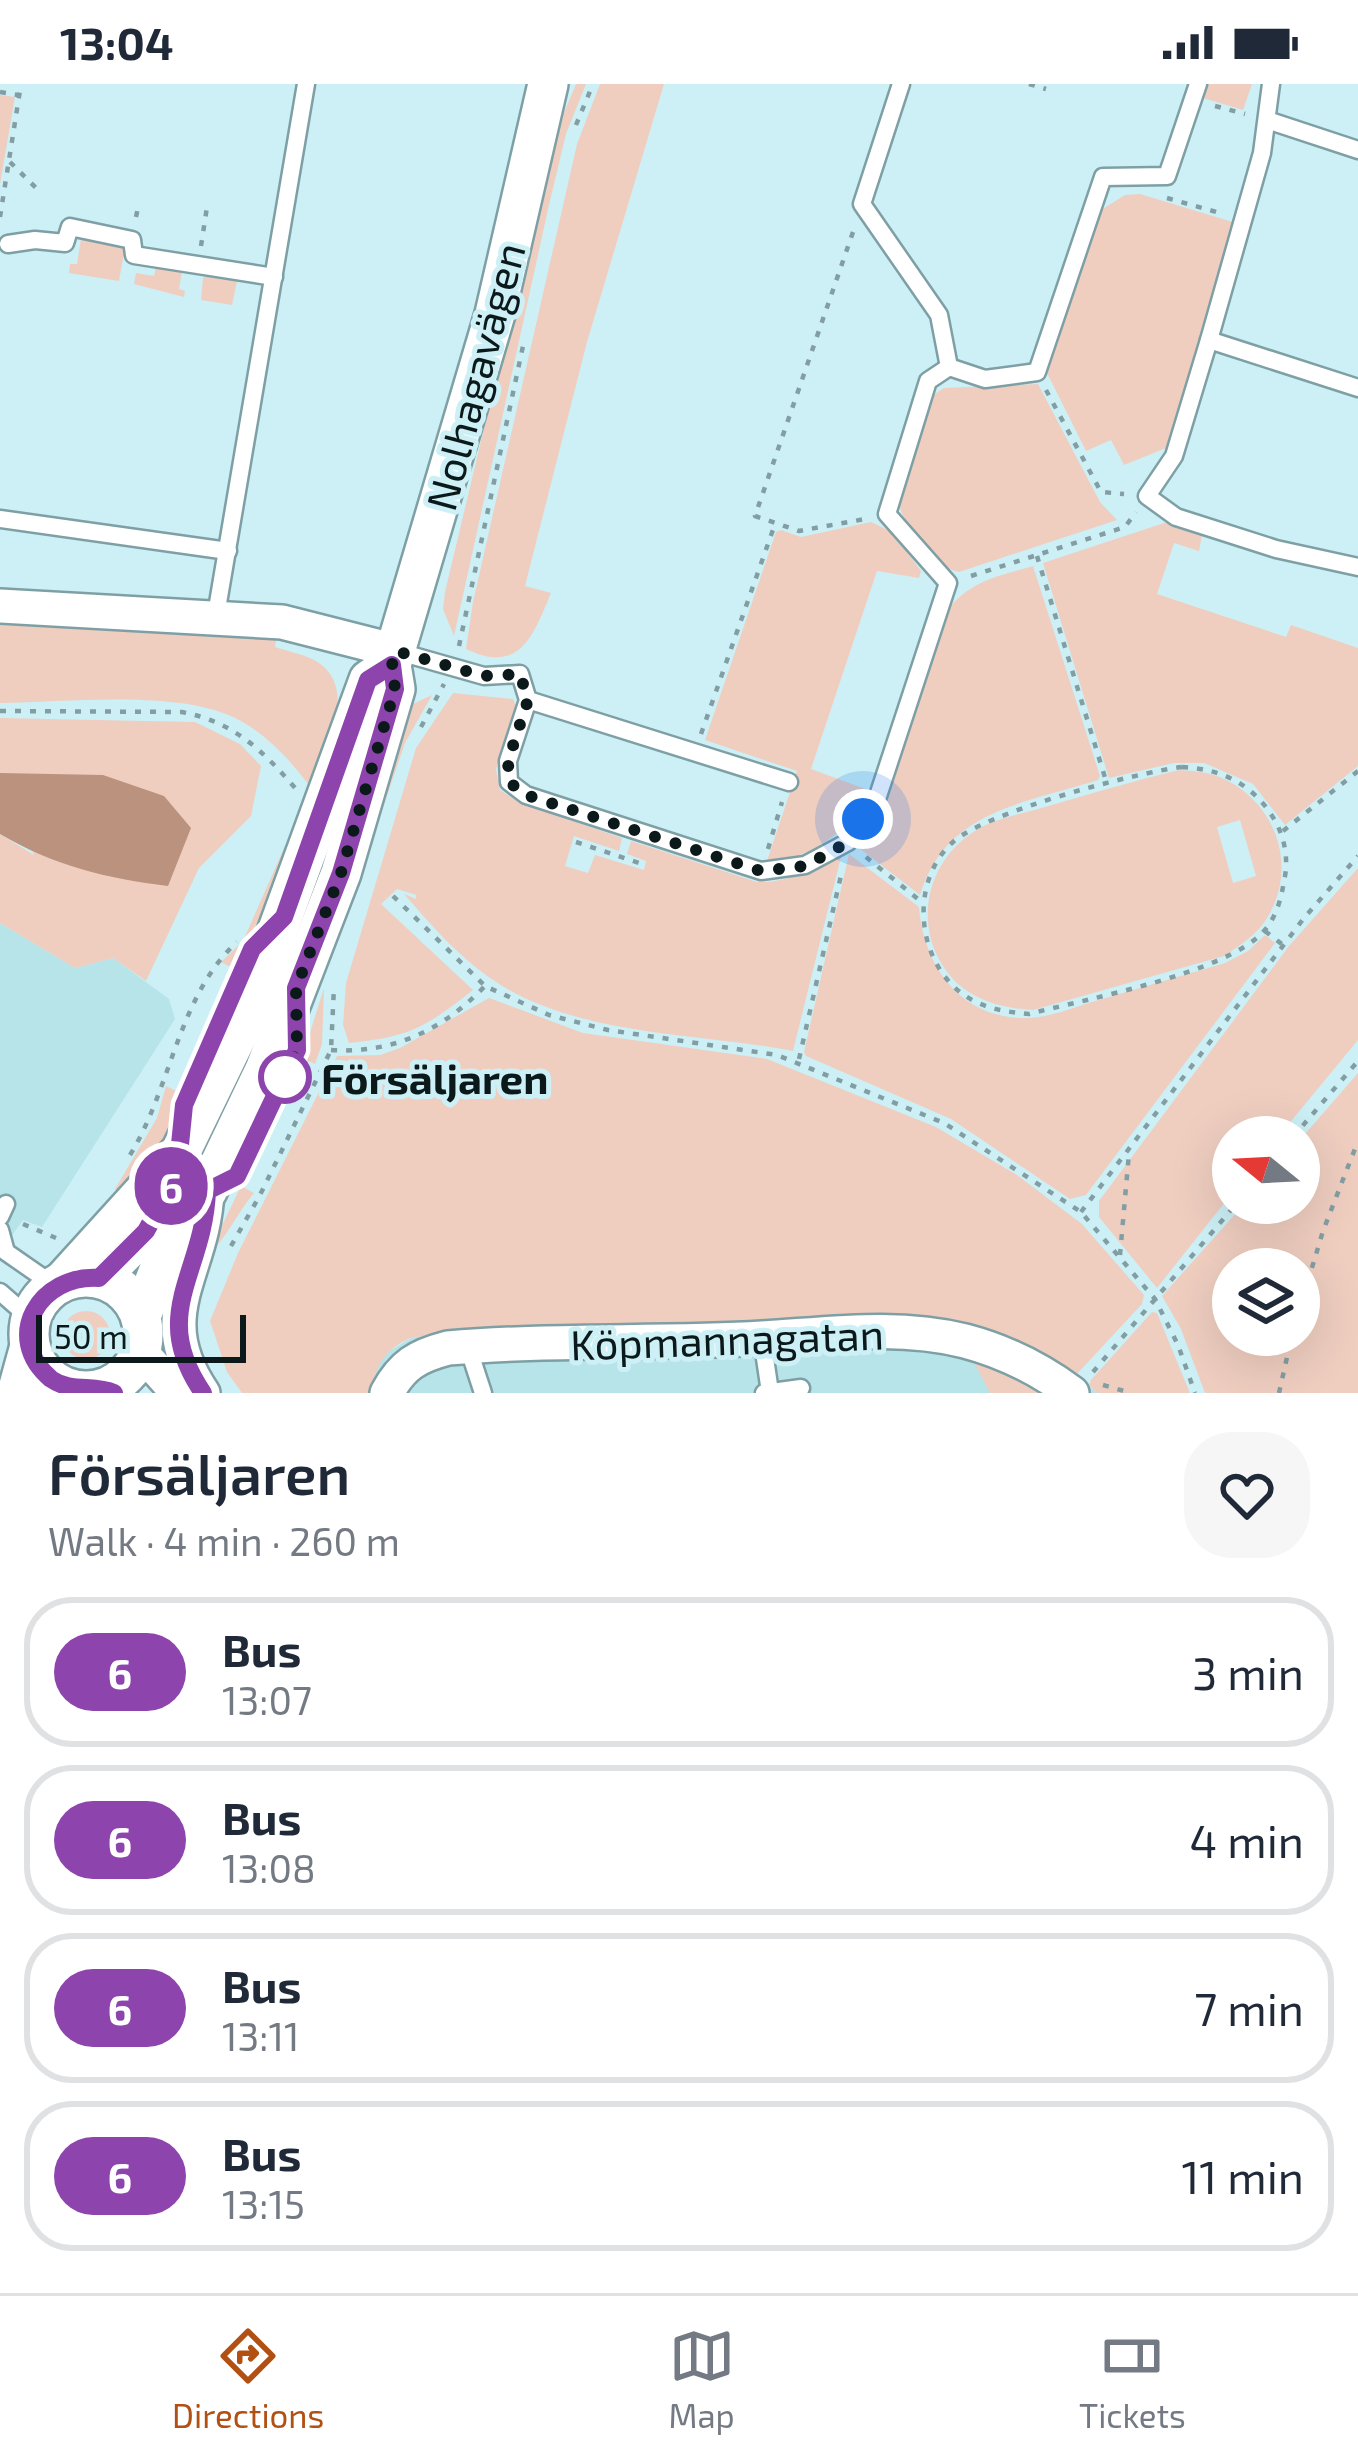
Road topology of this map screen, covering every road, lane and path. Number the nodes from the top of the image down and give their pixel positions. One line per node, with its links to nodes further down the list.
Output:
1 (21, 84): 11 (path)
2 (306, 84): 22 (lane)
3 (548, 84): 39 (street, Nolhagavägen)
4 (592, 84): 13 (path)
5 (901, 84): 18 (lane)
6 (1029, 84): 8 (path)
7 (1270, 84): 12 (lane)
8 (1046, 89)
9 (0, 92): 11 (path)
10 (1195, 92): 12 (path); 16 (lane)
11 (20, 95): 15 (path)
12 (1268, 121): 14 (lane); 20 (lane)
13 (570, 139)
14 (1358, 150)
15 (9, 160): 17 (path); 19 (path)
16 (1148, 176): 20 (path); 26 (lane)
17 (36, 188)
18 (862, 204): 25 (lane); 31 (path)
19 (0, 217)
20 (1245, 220): 24 (lane)
21 (8, 244): 22 (lane)
22 (274, 277): 32 (lane)
23 (525, 340): 38 (path)
24 (1209, 340): 27 (lane); 28 (lane)
25 (949, 367): 26 (lane); 29 (lane)
26 (1037, 372): 28 (path)
27 (1358, 388)
28 (1147, 496): 33 (path); 34 (lane)
29 (887, 514): 31 (path); 35 (lane)
30 (0, 519): 32 (lane)
31 (775, 524): 42 (path)
32 (228, 551): 37 (lane)
33 (1037, 556): 35 (path); 45 (path)
34 (1358, 567)
35 (948, 583): 49 (lane)
36 (0, 605): 37 (street)
37 (217, 615): 39 (street)
38 (460, 644)
39 (394, 658): 40 (lane); 72 (street, Nolhagavägen); 76 (street, Nolhagavägen)
40 (528, 700): 42 (lane); 52 (lane)
41 (0, 711): 46 (path)
42 (695, 753): 44 (lane)
43 (1358, 771): 47 (path)
44 (789, 782): 52 (path)
45 (1107, 784): 47 (path); 54 (path)
46 (300, 794)
47 (1282, 832): 55 (path)
48 (575, 842): 51 (path)
49 (848, 842): 52 (lane); 54 (path); 59 (path)
50 (1358, 856): 57 (path)
51 (641, 864)
52 (761, 871)
53 (393, 896): 58 (path)
54 (922, 903): 55 (path)
55 (1265, 931): 57 (path)
56 (238, 941): 64 (path)
57 (1283, 945): 63 (path)
58 (485, 986): 59 (path); 69 (path)
59 (798, 1061): 65 (path)
60 (1358, 1061): 61 (path)
61 (1311, 1116)
62 (1358, 1141): 68 (path)
63 (1130, 1148): 65 (path); 71 (path)
64 (130, 1155)
65 (1082, 1212): 71 (path)
66 (1219, 1224): 74 (path)
67 (0, 1230): 70 (lane)
68 (1318, 1248)
69 (229, 1250)
70 (3, 1252): 72 (lane)
71 (1120, 1255): 74 (path)
72 (72, 1282): 75 (street); 76 (street)
73 (0, 1292): 75 (lane)
74 (1155, 1299): 80 (path); 90 (path)
75 (30, 1332): 82 (street); 84 (street)
76 (153, 1332): 82 (street); 85 (street); 86 (street)
77 (762, 1338): 78 (street, Köpmannagatan); 80 (street, Köpmannagatan); 83 (lane)
78 (468, 1347): 87 (street, Köpmannagatan); 88 (lane)
79 (1288, 1356): 91 (path)
80 (1086, 1386): 89 (path)
81 (801, 1388): 83 (lane)
82 (104, 1391)
83 (767, 1392)
84 (17, 1393)
85 (178, 1393)
86 (203, 1393)
87 (387, 1393)
88 (482, 1393)
89 (1131, 1393)
90 (1196, 1393)
91 (1280, 1393)

